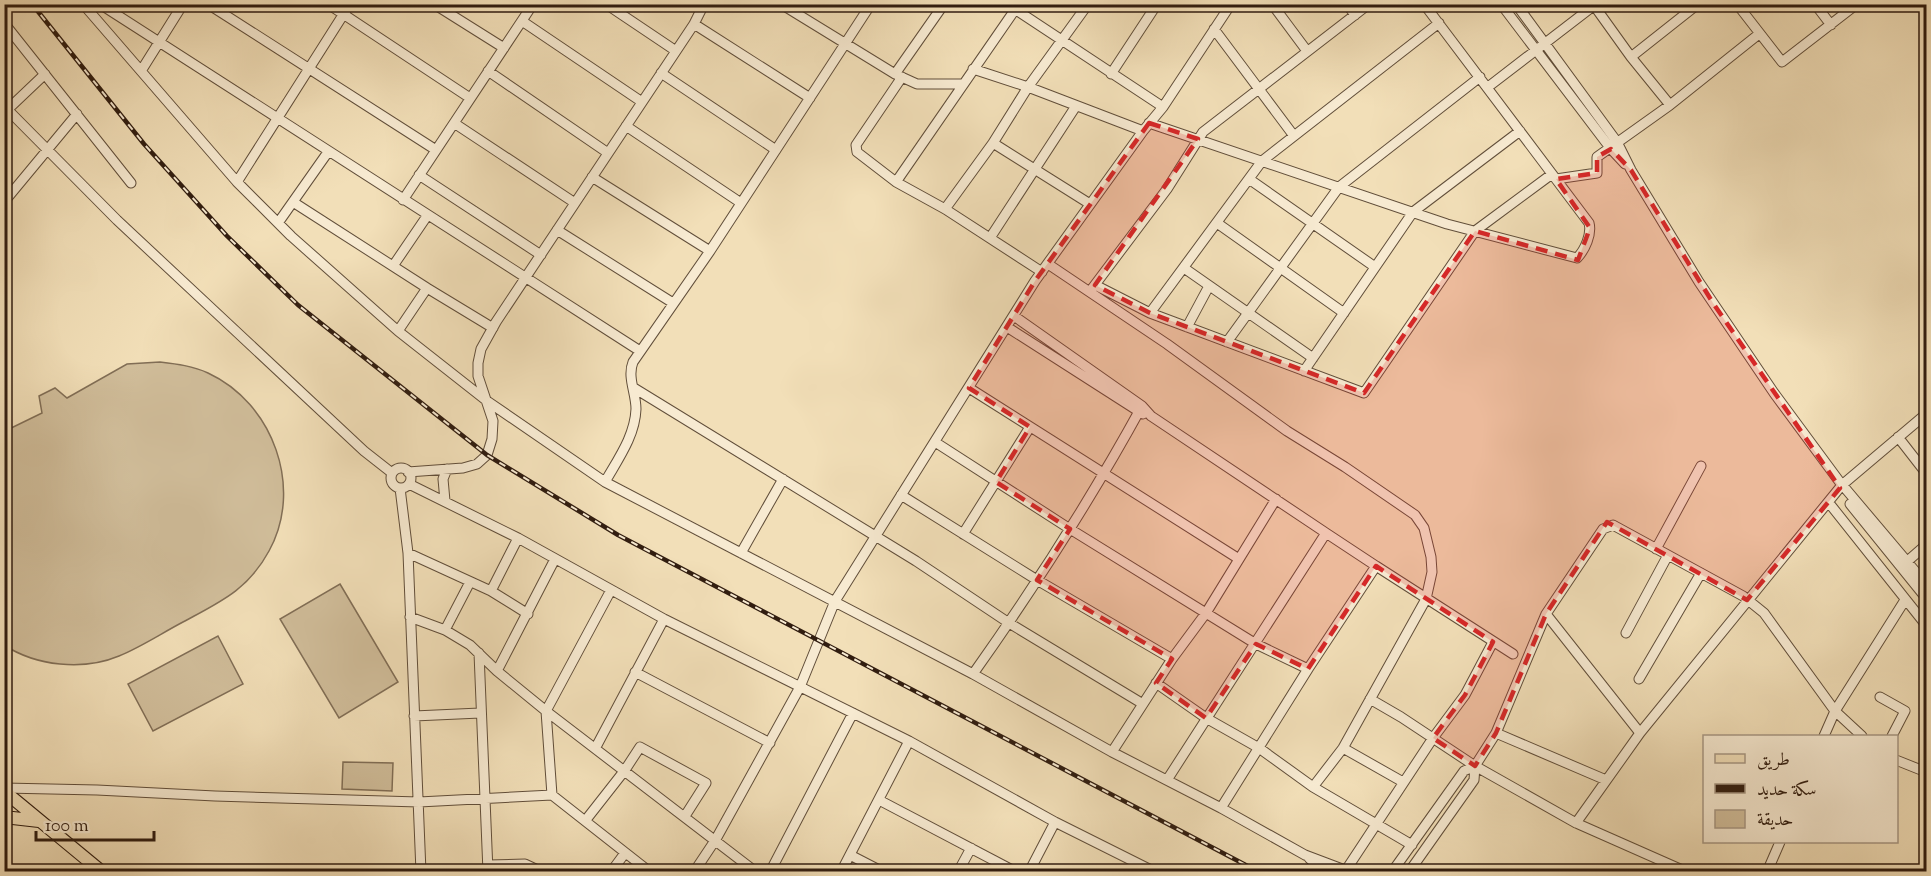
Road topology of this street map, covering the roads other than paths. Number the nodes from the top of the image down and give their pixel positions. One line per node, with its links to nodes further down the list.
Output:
1 (83, 4): 50 (street)
2 (100, 4): 40 (street)
3 (183, 4): 40 (street)
4 (208, 4): 49 (street)
5 (328, 4): 30 (street)
6 (350, 4): 30 (street)
7 (434, 4): 43 (street)
8 (533, 4): 32 (street)
9 (606, 4): 45 (street)
10 (704, 4): 34 (street)
11 (781, 4): 42 (street)
12 (871, 4): 42 (street)
13 (944, 4): 55 (street)
14 (1007, 4): 29 (street)
15 (1088, 4): 39 (street)
16 (1157, 4): 54 (street)
17 (1272, 4): 46 (street)
18 (1347, 4): 31 (street)
19 (1369, 4): 31 (street)
20 (1424, 4): 33 (street)
21 (1501, 4): 44 (street)
22 (1516, 4): 41 (street)
23 (1698, 4): 47 (street)
24 (1737, 4): 38 (street)
25 (1815, 4): 35 (street)
26 (1857, 4): 35 (street)
27 (1230, 5): 37 (street)
28 (1595, 5): 41 (street); 47 (street)
29 (1017, 8): 39 (street); 48 (street)
30 (344, 15): 49 (street); 61 (street)
31 (1355, 15): 46 (street)
32 (522, 21): 43 (street); 63 (street)
33 (1438, 23): 56 (street); 74 (street)
34 (694, 24): 45 (street); 62 (street)
35 (1831, 25): 38 (street)
36 (6, 29): 53 (street)
37 (1214, 29): 60 (street); 66 (street)
38 (1759, 34): 64 (street)
39 (1063, 41): 54 (street); 58 (street)
40 (158, 43): 50 (street); 69 (street)
41 (1545, 43): 44 (street); 77 (street)
42 (845, 44): 55 (street); 62 (street)
43 (504, 48): 51 (street)
44 (1536, 49): 59 (street); 77 (street)
45 (676, 51): 52 (street)
46 (1307, 51): 60 (street)
47 (1631, 57): 64 (street)
48 (973, 69): 57 (street); 58 (street)
49 (308, 70): 69 (street); 79 (street)
50 (141, 71): 89 (street)
51 (488, 71): 61 (street); 82 (street)
52 (661, 73): 63 (street); 80 (street)
53 (45, 74): 67 (street); 68 (street)
54 (1111, 74): 66 (street)
55 (898, 75): 57 (street); 90 (street)
56 (1480, 77): 59 (street); 92 (street)
57 (963, 84): 90 (street)
58 (1028, 87): 65 (street); 76 (street)
59 (1488, 87): 73 (street)
60 (1259, 88): 74 (street); 75 (street)
61 (470, 98): 70 (street)
62 (810, 98): 80 (street)
63 (642, 102): 71 (street)
64 (1670, 105): 77 (street)
65 (1076, 106): 72 (street); 84 (street)
66 (1163, 107): 72 (street)
67 (6, 109): 78 (street)
68 (77, 114): 78 (street); 91 (street)
69 (276, 119): 81 (street); 89 (street)
70 (454, 123): 79 (street); 96 (street)
71 (626, 126): 82 (street); 97 (street)
72 (1146, 127): 75 (street); 98 (street)
73 (1520, 131): 86 (street); 100 (street)
74 (1294, 136): 83 (street)
75 (1198, 140): 83 (street); 118 (street)
76 (993, 143): 84 (street); 99 (street)
77 (1614, 146): 86 (street); 151 (street)
78 (48, 150): 94 (street); 145 (street)
79 (436, 150): 85 (street)
80 (776, 150): 97 (street)
81 (328, 152): 93 (street); 95 (street)
82 (608, 153): 87 (street)
83 (1263, 161): 88 (street); 92 (street)
84 (1034, 171): 98 (street); 107 (street)
85 (419, 175): 93 (street); 109 (street)
86 (1554, 176): 106 (street); 106 (street)
87 (592, 177): 96 (street); 108 (street)
88 (1249, 179): 103 (street); 104 (street)
89 (237, 182): 102 (street)
90 (896, 182): 99 (street)
91 (131, 183)
92 (1339, 187): 100 (street); 104 (street)
93 (403, 200): 101 (street)
94 (4, 202)
95 (293, 202): 102 (street); 110 (street)
96 (575, 202): 105 (street)
97 (741, 203): 108 (street)
98 (1090, 204): 112 (street)
99 (945, 209): 107 (street)
100 (1413, 212): 106 (street); 111 (street)
101 (427, 216): 110 (street); 115 (street)
102 (278, 223): 127 (street)
103 (1217, 223): 113 (street); 114 (street)
104 (1313, 224): 111 (street); 114 (street)
105 (557, 230): 109 (street); 119 (street)
106 (1476, 231): 133 (street)
107 (990, 238): 112 (street)
108 (710, 251): 119 (street)
109 (541, 255): 115 (street)
110 (393, 266): 117 (street)
111 (1375, 267): 121 (street)
112 (1045, 268): 118 (street); 123 (street)
113 (1184, 268): 116 (street); 120 (street)
114 (1280, 269): 121 (street); 122 (street)
115 (525, 278): 126 (street); 129 (street)
116 (1209, 286): 122 (street); 125 (street)
117 (427, 288): 126 (street); 127 (street)
118 (1092, 289): 120 (street); 178 (street)
119 (673, 303): 129 (street)
120 (1150, 313): 125 (street)
121 (1344, 313): 131 (street)
122 (1247, 314): 128 (street); 131 (street)
123 (1014, 316): 124 (street); 130 (street)
124 (1006, 327): 132 (street); 135 (street)
125 (1187, 327): 128 (street)
126 (493, 328): 136 (street)
127 (398, 331): 136 (street)
128 (1227, 342): 133 (street)
129 (640, 351): 134 (street)
130 (1074, 358): 132 (street); 137 (street)
131 (1313, 358): 133 (street)
132 (1068, 367): 137 (street)
133 (1304, 371)
134 (634, 388): 148 (street); 149 (street)
135 (969, 388): 139 (street); 141 (street)
136 (487, 401): 143 (street); 149 (street)
137 (1140, 409): 147 (street); 154 (street)
138 (1926, 414): 140 (street)
139 (1030, 427): 147 (street); 150 (street)
140 (1898, 437): 146 (street); 151 (street)
141 (935, 442): 150 (street); 153 (street)
142 (1701, 466): 163 (street)
143 (447, 469): 144 (street); 155 (street)
144 (408, 472): 145 (street); 152 (street)
145 (392, 473): 152 (street)
146 (1926, 473)
147 (1104, 474): 157 (street); 168 (street)
148 (783, 479): 160 (street); 165 (street)
149 (605, 482): 165 (street)
150 (996, 482): 157 (street); 159 (street)
151 (1840, 485): 156 (street); 169 (street)
152 (405, 486): 155 (street); 164 (street)
153 (901, 495): 159 (street); 160 (street)
154 (1276, 499): 158 (street); 168 (street)
155 (445, 501): 161 (street)
156 (1829, 503): 179 (street); 180 (street)
157 (1070, 529): 172 (street); 182 (street)
158 (1326, 533): 170 (street); 192 (street)
159 (963, 534): 172 (street)
160 (876, 536): 181 (street); 187 (street)
161 (518, 538): 167 (street); 176 (street)
162 (1926, 545): 169 (street)
163 (1656, 549): 166 (street); 184 (street)
164 (408, 553): 173 (street); 185 (street)
165 (741, 553): 181 (street)
166 (1668, 555): 171 (street); 190 (street)
167 (555, 559): 175 (street); 183 (street)
168 (1239, 559): 182 (street)
169 (1904, 564): 174 (street); 177 (street)
170 (1376, 566): 178 (street); 196 (street)
171 (1701, 573): 179 (street); 200 (street)
172 (1037, 580): 187 (street); 195 (street)
173 (470, 582): 176 (street); 189 (street)
174 (1926, 584)
175 (611, 590): 186 (street); 206 (street)
176 (491, 591): 183 (street)
177 (1926, 598)
178 (1426, 599): 191 (street); 204 (street)
179 (1747, 600): 207 (street); 213 (street)
180 (1905, 600): 188 (street); 207 (street)
181 (835, 601): 199 (street); 202 (street)
182 (1206, 613): 192 (street); 195 (street)
183 (528, 614): 197 (street)
184 (1546, 614): 212 (street); 213 (street)
185 (410, 617): 189 (street); 210 (street)
186 (664, 618): 198 (street); 202 (street)
187 (1009, 623): 199 (street); 205 (street)
188 (1926, 625)
189 (446, 630): 193 (street)
190 (1626, 633)
191 (1493, 642): 194 (street); 217 (street)
192 (1256, 644): 196 (street); 211 (street)
193 (479, 653): 197 (street); 208 (street)
194 (1513, 654)
195 (1172, 659): 201 (street)
196 (1308, 669): 221 (street)
197 (497, 672): 206 (street)
198 (635, 672): 219 (street); 220 (street)
199 (973, 674): 223 (street)
200 (1639, 679)
201 (1156, 683): 205 (street); 211 (street)
202 (800, 687): 209 (street); 219 (street)
203 (1880, 697): 216 (street)
204 (1370, 699): 217 (street); 222 (street)
205 (1143, 704): 223 (street)
206 (546, 711): 220 (street); 233 (street)
207 (1835, 711): 214 (street); 215 (street)
208 (480, 713): 210 (street); 234 (street)
209 (853, 713): 218 (street); 261 (street)
210 (414, 716): 236 (street)
211 (1206, 718): 221 (street); 228 (street)
212 (1496, 733): 225 (street); 229 (street)
213 (1640, 733): 229 (street)
214 (1824, 735)
215 (1861, 735)
216 (1893, 735)
217 (1433, 738): 225 (street); 230 (street)
218 (909, 741): 235 (street); 242 (street)
219 (770, 743): 245 (street)
220 (596, 747): 226 (street)
221 (1259, 748): 231 (street); 237 (street)
222 (1343, 748): 230 (street); 231 (street)
223 (1112, 752): 228 (street)
224 (1898, 760): 227 (street)
225 (1475, 766): 243 (street); 247 (street); 270 (street)
226 (625, 770): 238 (street); 238 (street); 240 (street)
227 (1926, 772)
228 (1167, 780): 237 (street)
229 (1606, 780): 243 (street)
230 (1403, 782): 244 (street)
231 (1313, 787): 244 (street)
232 (4, 790): 236 (street); 241 (main road)
233 (552, 795): 234 (street); 240 (street)
234 (484, 800): 236 (street); 252 (street)
235 (879, 800): 248 (street); 250 (street)
236 (419, 802): 255 (street)
237 (1221, 808): 251 (street)
238 (685, 816): 245 (street)
239 (4, 817): 241 (main road)
240 (585, 820): 249 (street)
241 (40, 821): 254 (main road)
242 (1055, 822): 266 (street); 267 (street)
243 (1576, 822): 271 (street)
244 (1376, 824): 247 (street); 253 (street)
245 (716, 839): 259 (street); 260 (street)
246 (1780, 843): 272 (street)
247 (1412, 845): 269 (street)
248 (971, 848): 264 (street); 265 (street)
249 (625, 853): 257 (street); 258 (street)
250 (850, 855): 262 (street); 263 (street)
251 (1305, 855): 253 (street); 268 (street)
252 (488, 868): 256 (street)
253 (1348, 871)
254 (102, 872)
255 (421, 872)
256 (542, 872)
257 (611, 872)
258 (650, 872)
259 (694, 872)
260 (756, 872)
261 (770, 872)
262 (841, 872)
263 (883, 872)
264 (958, 872)
265 (1016, 872)
266 (1029, 872)
267 (1155, 872)
268 (1325, 872)
269 (1392, 872)
270 (1409, 872)
271 (1687, 872)
272 (1767, 872)

